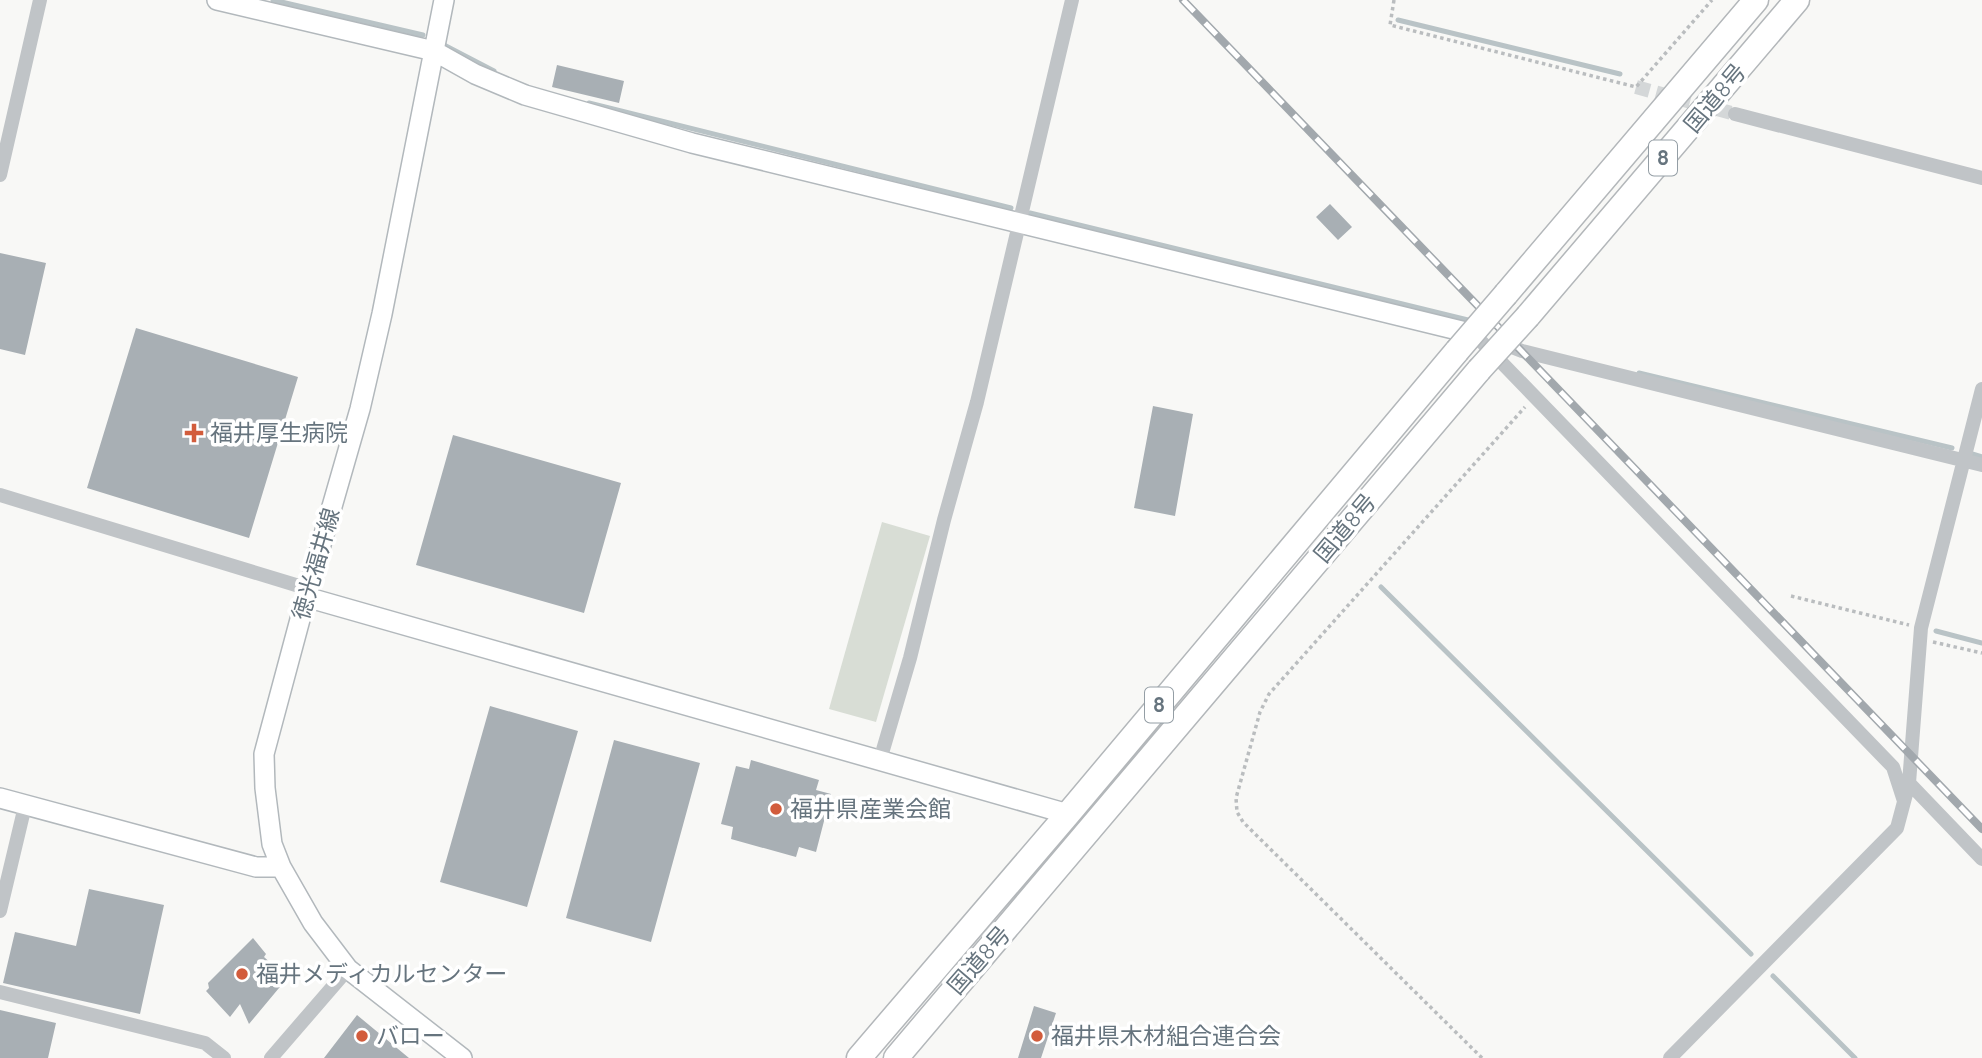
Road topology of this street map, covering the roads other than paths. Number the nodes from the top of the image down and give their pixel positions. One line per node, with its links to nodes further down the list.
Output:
1 (40, 0): 9 (street)
2 (217, 0): 7 (street)
3 (443, 0): 7 (street, 徳光福井線)
4 (1072, 0): 11 (street)
5 (1756, 0): 12 (highway, 国道8号 / 8, bridge)
6 (1797, 0): 33 (highway, 国道8号 / 8, bridge)
7 (434, 51): 11 (street); 17 (street, 徳光福井線)
8 (1735, 114): 10 (street)
9 (0, 175)
10 (1982, 178)
11 (1020, 223): 12 (street); 18 (street)
12 (1466, 342): 14 (street); 21 (street); 23 (highway, 国道8号 / 8)
13 (1982, 390): 14 (street)
14 (1963, 460): 15 (street); 19 (street)
15 (1982, 465)
16 (0, 495): 17 (street)
17 (307, 593): 18 (street); 25 (street, 徳光福井線)
18 (880, 760): 23 (street)
19 (1909, 783): 21 (street); 24 (street)
20 (0, 798): 22 (street)
21 (1904, 801): 34 (street)
22 (25, 806): 25 (street); 26 (street)
23 (1068, 814): 32 (highway, 国道8号 / 8)
24 (1982, 859)
25 (281, 867): 27 (street, 徳光福井線)
26 (0, 911)
27 (348, 968): 30 (street); 31 (street, 徳光福井線)
28 (0, 992): 29 (street)
29 (224, 1058)
30 (271, 1058)
31 (462, 1058)
32 (859, 1058)
33 (896, 1058)
34 (1670, 1058)

